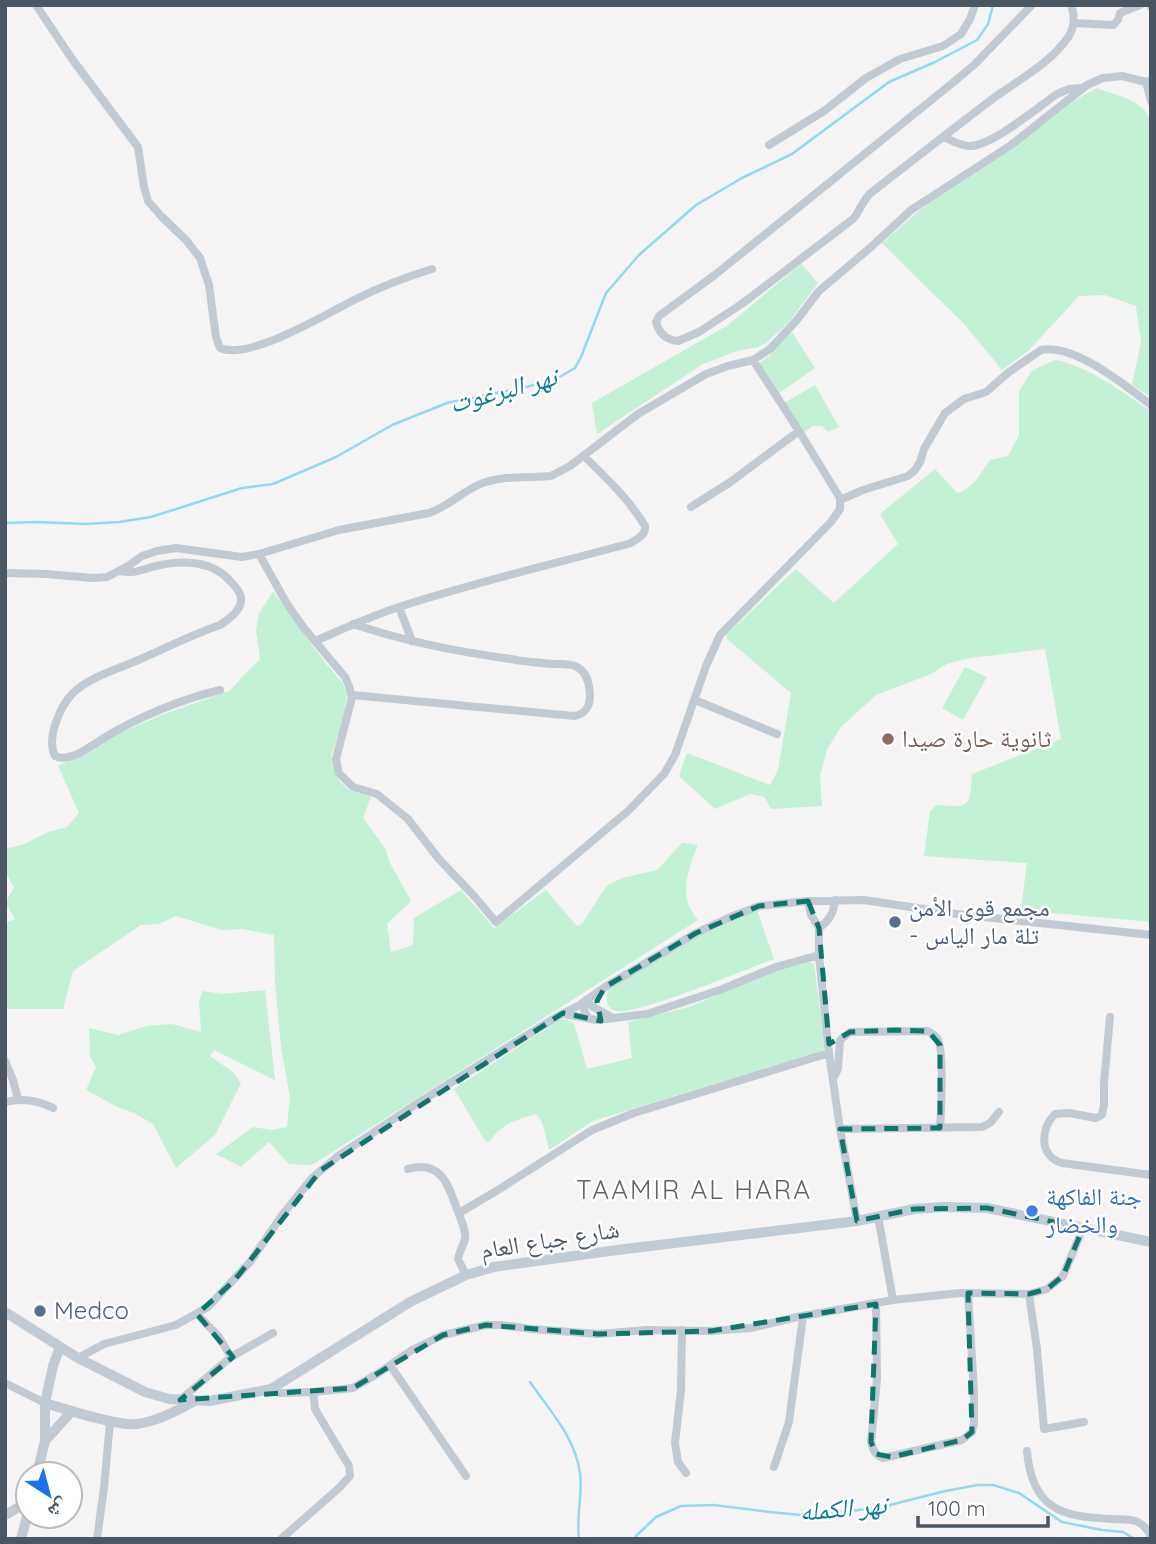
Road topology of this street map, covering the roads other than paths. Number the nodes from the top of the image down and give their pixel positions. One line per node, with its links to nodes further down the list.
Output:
1 (36, 5): 12 (street)
2 (975, 5): 11 (street)
3 (1032, 5): 10 (street)
4 (1071, 5): 6 (street)
5 (1140, 5): 6 (street)
6 (1074, 23): 10 (street)
7 (1148, 81): 8 (street); 9 (street)
8 (1083, 88): 10 (street); 13 (street)
9 (1151, 101)
10 (943, 137)
11 (769, 145)
12 (432, 269)
13 (753, 360): 15 (street); 16 (street)
14 (1151, 405): 17 (street)
15 (800, 431): 17 (street); 18 (street)
16 (584, 456): 19 (street); 22 (street)
17 (840, 500): 28 (street)
18 (691, 507)
19 (259, 554): 20 (street); 24 (street)
20 (119, 571): 21 (street); 26 (street)
21 (5, 573)
22 (399, 607): 23 (street); 25 (street)
23 (353, 624): 24 (street); 25 (street)
24 (315, 641): 27 (street)
25 (412, 641): 27 (street)
26 (220, 690)
27 (352, 695): 28 (street)
28 (695, 700): 29 (street)
29 (778, 734)
30 (835, 900): 31 (street); 32 (street); 33 (street)
31 (808, 901): 32 (street); 35 (street)
32 (819, 928): 34 (street)
33 (1151, 935)
34 (819, 955): 39 (street); 42 (street)
35 (600, 991): 36 (street); 37 (street)
36 (586, 1000): 37 (street); 38 (street); 41 (street)
37 (601, 1011): 39 (street)
38 (562, 1013): 41 (street); 64 (street)
39 (613, 1017): 41 (street)
40 (1110, 1017): 52 (street)
41 (589, 1018)
42 (829, 1053): 44 (street); 53 (street)
43 (5, 1061): 45 (street)
44 (834, 1078): 49 (street); 50 (street)
45 (18, 1100): 46 (street); 47 (street)
46 (5, 1102)
47 (53, 1108)
48 (999, 1112): 49 (street)
49 (940, 1128): 50 (street)
50 (840, 1129): 55 (street)
51 (408, 1169): 53 (street)
52 (1151, 1175)
53 (459, 1213): 58 (street)
54 (878, 1216): 55 (main road, شارع جباع العام); 56 (main road, شارع جباع العام); 61 (street)
55 (857, 1221): 58 (main road, شارع جباع العام)
56 (1083, 1228): 57 (main road, شارع جباع العام); 60 (street)
57 (1151, 1242)
58 (466, 1275): 73 (main road, شارع جباع العام)
59 (968, 1293): 60 (street); 61 (street); 62 (street)
60 (1029, 1294): 80 (street)
61 (893, 1300): 62 (street)
62 (876, 1304): 65 (street)
63 (5, 1312): 68 (main road, شارع جباع العام)
64 (197, 1314): 69 (street); 70 (street)
65 (803, 1316): 66 (street); 84 (street)
66 (682, 1331): 71 (street); 85 (street)
67 (273, 1333): 69 (street)
68 (60, 1347): 70 (main road, شارع جباع العام); 77 (street)
69 (231, 1357): 75 (street)
70 (78, 1358): 75 (main road, شارع جباع العام)
71 (390, 1365): 74 (street); 86 (street)
72 (5, 1382): 77 (street)
73 (271, 1389): 74 (street); 76 (main road, شارع جباع العام)
74 (313, 1392): 88 (street)
75 (180, 1400): 76 (main road, شارع جباع العام)
76 (193, 1402): 79 (street)
77 (45, 1404): 78 (street); 81 (street)
78 (72, 1411): 79 (street); 81 (street)
79 (110, 1421): 87 (street)
80 (1084, 1422)
81 (45, 1441): 83 (street)
82 (1027, 1451): 89 (street)
83 (40, 1460)
84 (775, 1467)
85 (686, 1473)
86 (467, 1476)
87 (97, 1539)
88 (281, 1539)
89 (1150, 1539)

